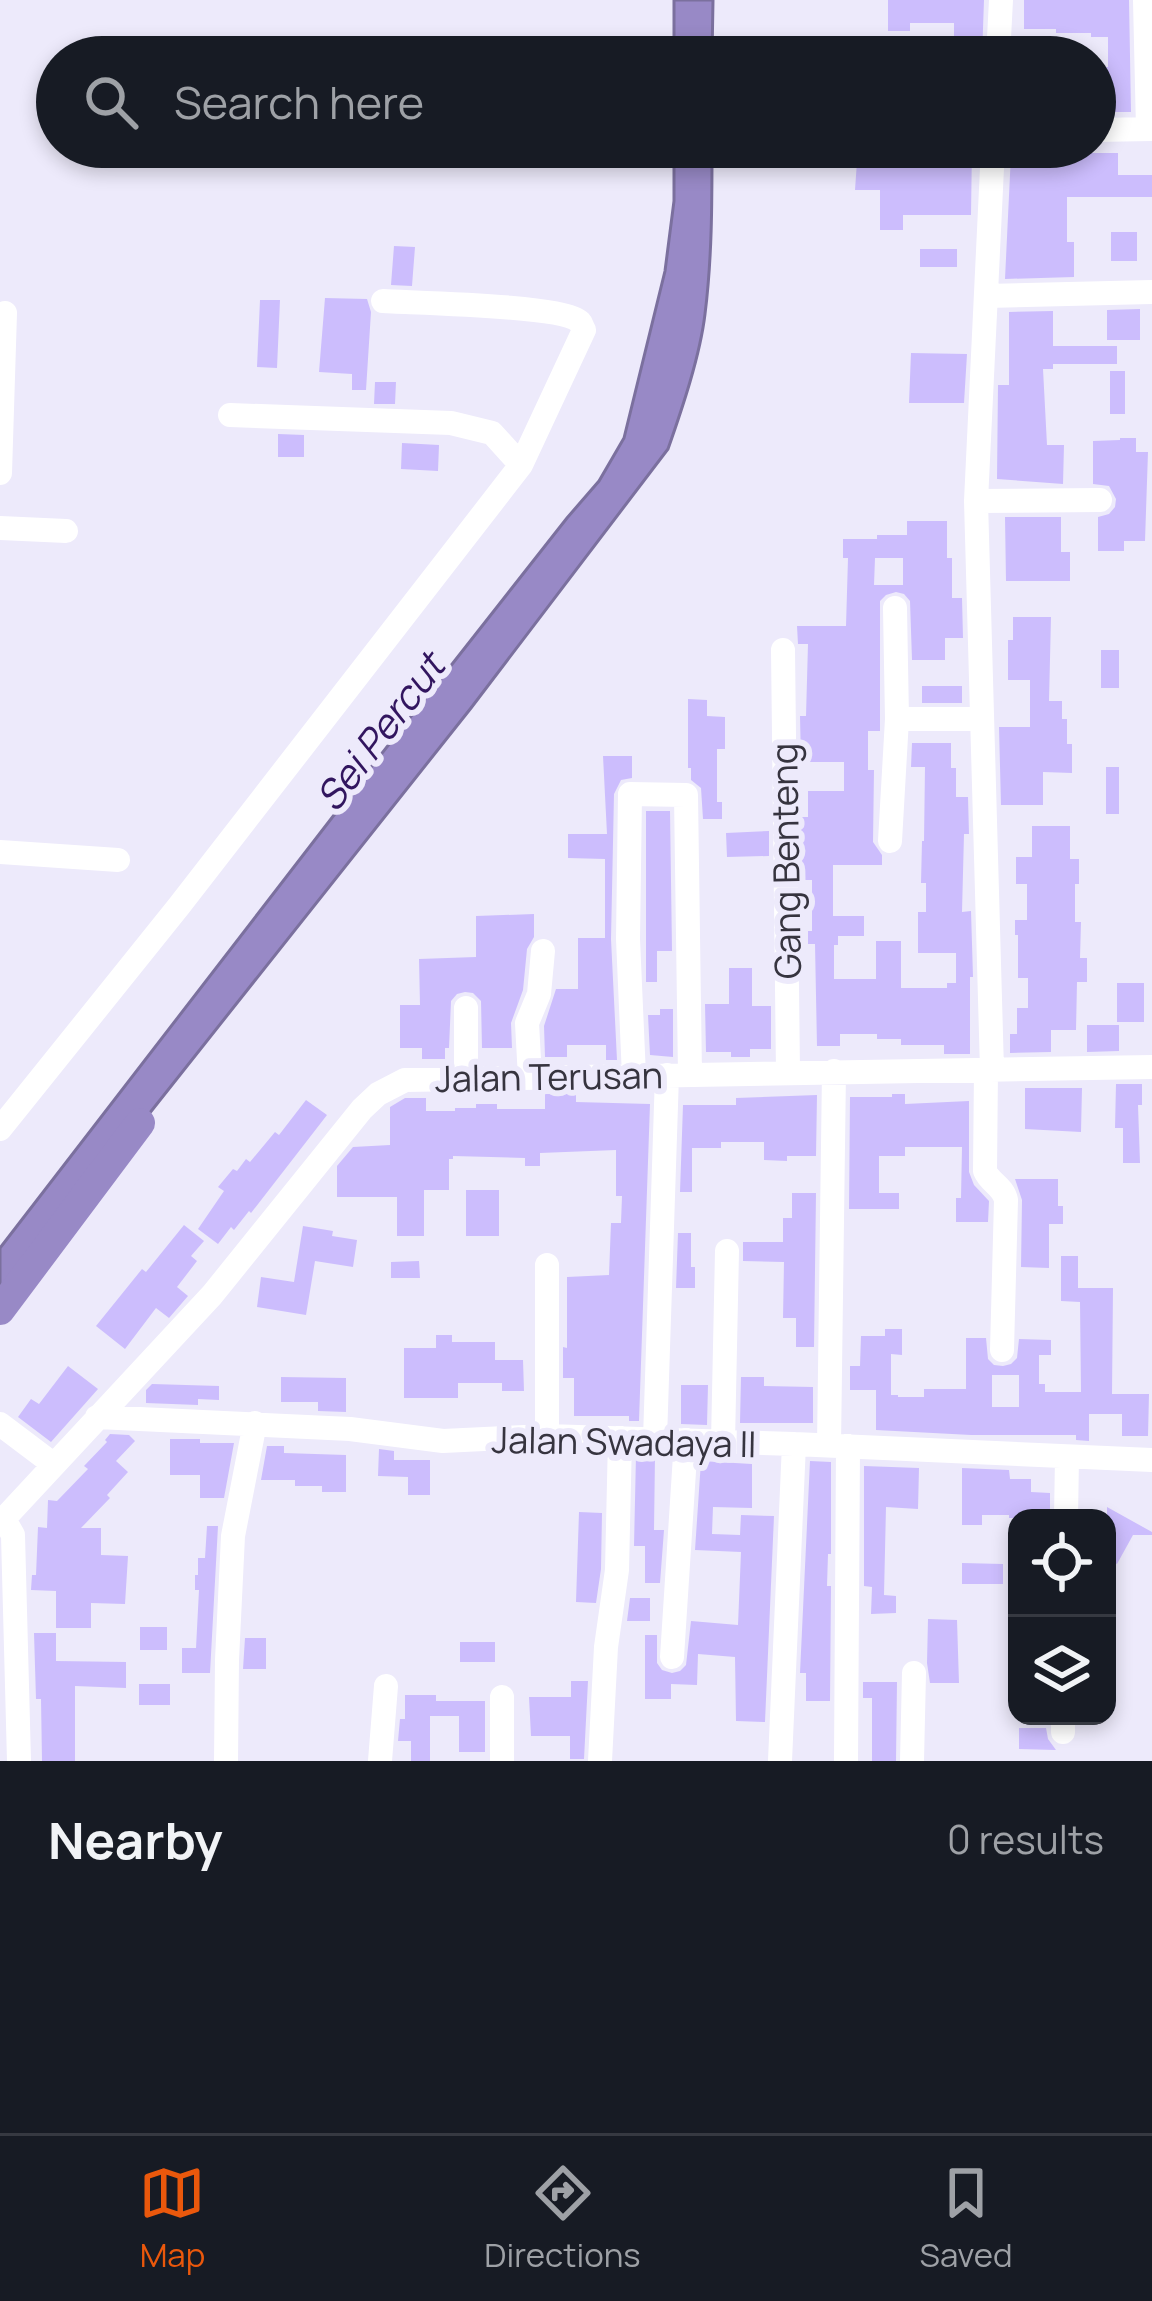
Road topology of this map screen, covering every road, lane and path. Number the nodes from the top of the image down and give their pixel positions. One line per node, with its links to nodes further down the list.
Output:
1 (1001, 0): 3 (street)
2 (1145, 0): 4 (street)
3 (999, 36)
4 (1150, 129): 5 (street)
5 (1116, 130)
6 (992, 168): 8 (street)
7 (1152, 292): 8 (street)
8 (986, 296): 15 (street)
9 (383, 301): 12 (street)
10 (5, 313): 13 (street)
11 (230, 415): 12 (street)
12 (520, 465): 35 (street)
13 (0, 473)
14 (1100, 500): 15 (street)
15 (976, 501): 21 (street)
16 (0, 528): 17 (street)
17 (66, 531)
18 (895, 608): 20 (street)
19 (783, 650): 30 (street, Gang Benteng)
20 (897, 719): 21 (street); 22 (street)
21 (982, 719): 28 (street)
22 (890, 841)
23 (0, 852): 24 (street)
24 (118, 860)
25 (543, 951): 33 (street)
26 (466, 1008): 34 (street)
27 (1152, 1067): 28 (street, Jalan Terusan)
28 (989, 1069): 29 (street, Jalan Terusan); 38 (street)
29 (834, 1071): 30 (street, Jalan Terusan); 48 (street)
30 (788, 1072): 31 (street, Jalan Terusan)
31 (678, 1075): 32 (street, Jalan Terusan); 32 (street); 44 (street)
32 (634, 1076): 33 (street, Jalan Terusan)
33 (530, 1078): 34 (street, Jalan Terusan)
34 (466, 1079): 39 (street, Jalan Terusan)
35 (0, 1129)
36 (727, 1252): 46 (street)
37 (547, 1265): 42 (street)
38 (1003, 1350)
39 (97, 1417): 41 (street, Jalan Swadaya II); 51 (street, Jalan Terusan)
40 (0, 1424): 51 (street)
41 (255, 1424): 42 (street, Jalan Swadaya II); 59 (street)
42 (547, 1436): 43 (street, Jalan Swadaya II)
43 (620, 1438): 44 (street, Jalan Swadaya II); 62 (street)
44 (655, 1439): 45 (street, Jalan Swadaya II)
45 (686, 1440): 46 (street, Jalan Swadaya II); 54 (street)
46 (723, 1442): 47 (street, Jalan Swadaya II)
47 (794, 1444): 48 (street, Jalan Swadaya II); 63 (street)
48 (839, 1446): 49 (street, Jalan Swadaya II); 64 (street)
49 (1067, 1457): 50 (street, Jalan Swadaya II); 52 (street)
50 (1152, 1460)
51 (53, 1464): 53 (street, Jalan Terusan)
52 (1066, 1509)
53 (2, 1521): 58 (street)
54 (672, 1657)
55 (914, 1673): 65 (street)
56 (386, 1686): 60 (street)
57 (502, 1697): 61 (street)
58 (19, 1761)
59 (226, 1761)
60 (380, 1761)
61 (502, 1761)
62 (600, 1761)
63 (780, 1761)
64 (846, 1761)
65 (912, 1761)

